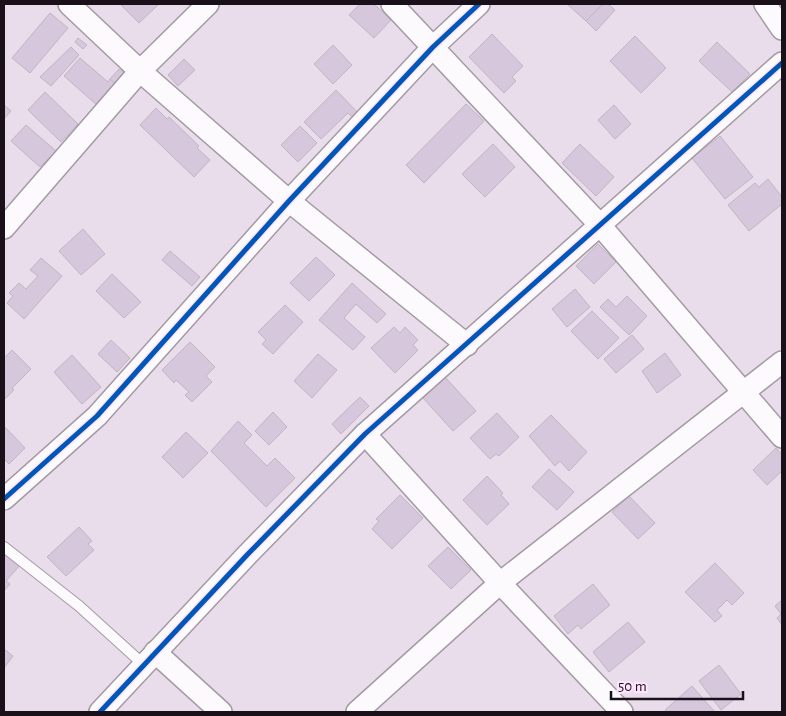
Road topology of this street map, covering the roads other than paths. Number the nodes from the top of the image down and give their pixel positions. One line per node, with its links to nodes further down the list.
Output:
1 (68, 4): 9 (street)
2 (208, 4): 9 (street)
3 (392, 4): 7 (street)
4 (479, 4): 7 (street)
5 (765, 4): 6 (street)
6 (782, 28)
7 (432, 47): 10 (street); 11 (street)
8 (782, 63): 11 (street)
9 (140, 70): 10 (street); 12 (street)
10 (290, 201): 13 (street); 18 (street)
11 (599, 224): 13 (street); 15 (street)
12 (4, 228)
13 (467, 345): 16 (street)
14 (782, 362): 15 (street)
15 (743, 393): 17 (street); 20 (street)
16 (365, 434): 20 (street); 21 (street)
17 (782, 437)
18 (4, 499)
19 (4, 547): 21 (lane)
20 (500, 583): 24 (street); 25 (street)
21 (149, 658): 22 (street); 23 (street)
22 (100, 712)
23 (221, 712)
24 (357, 712)
25 (622, 712)

